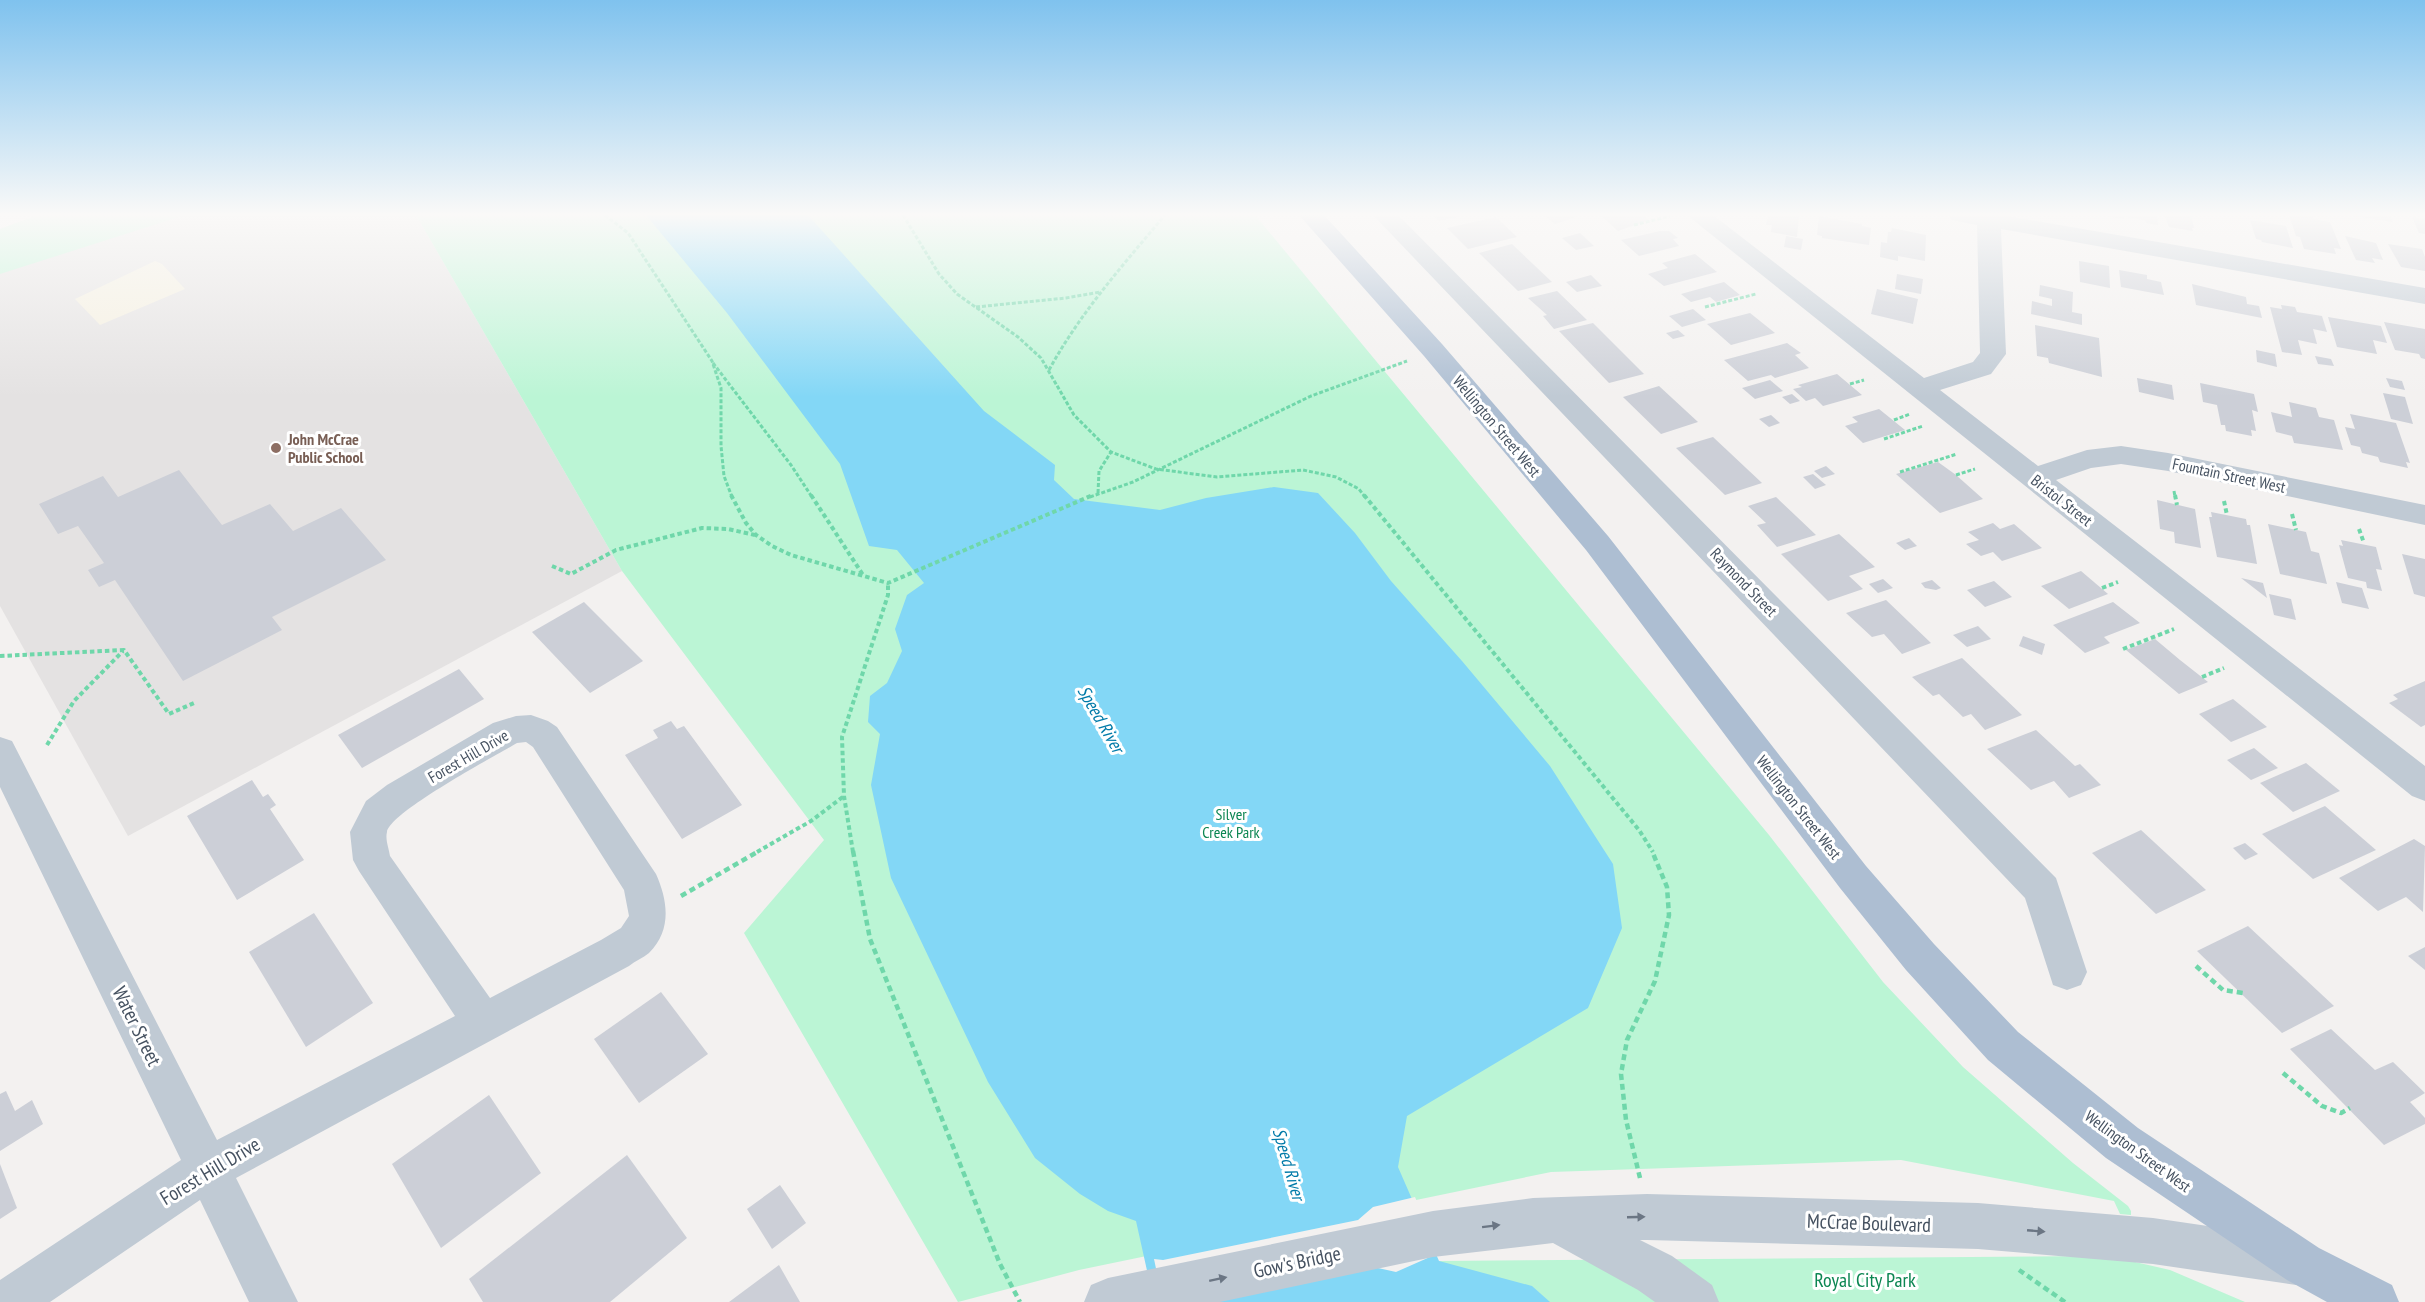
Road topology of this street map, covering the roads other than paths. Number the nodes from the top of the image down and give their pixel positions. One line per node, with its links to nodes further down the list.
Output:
1 (1366, 276): 17 (main road, Wellington Street West)
2 (1444, 276): 12 (street, Raymond Street)
3 (1761, 276): 7 (street, Bristol Street)
4 (1991, 276): 7 (street)
5 (2312, 276): 6 (street)
6 (2425, 296)
7 (1917, 401): 8 (street, Bristol Street)
8 (2034, 478): 9 (street, Fountain Street West); 11 (street, Bristol Street)
9 (2425, 515)
10 (0, 751): 14 (street, Water Street)
11 (2425, 786)
12 (2067, 972)
13 (483, 1021): 13 (street, Forest Hill Drive); 14 (street, Forest Hill Drive)
14 (207, 1169): 18 (street, Forest Hill Drive); 19 (street, Water Street)
15 (1556, 1220): 16 (street, McCrae Boulevard, one-way to 15); 17 (street, McCrae Boulevard, one-way to 17); 21 (street)
16 (1433, 1234): 20 (street, Gow's Bridge, one-way to 16)
17 (2303, 1264): 22 (main road, Wellington Street West)
18 (9, 1302)
19 (274, 1302)
20 (1108, 1302)
21 (1695, 1302)
22 (2375, 1302)

